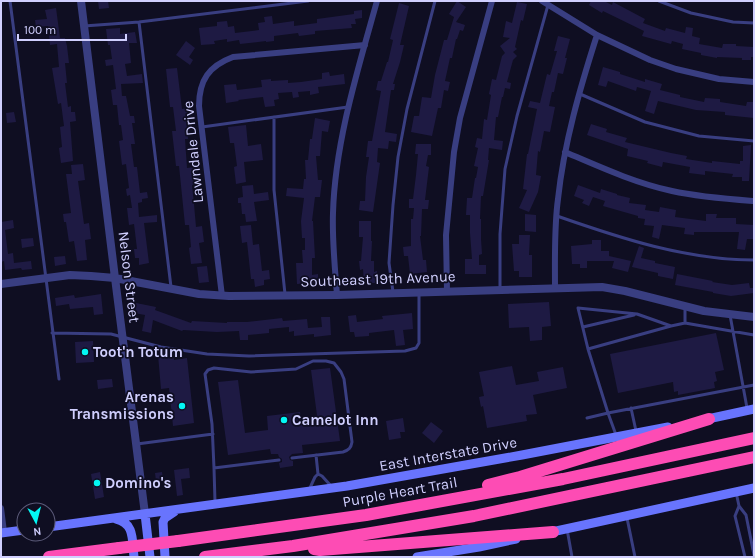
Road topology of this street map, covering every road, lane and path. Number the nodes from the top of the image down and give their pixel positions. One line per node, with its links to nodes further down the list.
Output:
1 (10, 1): 25 (lane)
2 (81, 1): 12 (street, Nelson Street)
3 (308, 1): 10 (lane)
4 (377, 1): 14 (street)
5 (435, 1): 33 (lane)
6 (492, 1): 31 (street)
7 (542, 1): 9 (street)
8 (659, 1): 11 (lane)
9 (548, 5): 13 (street); 30 (lane)
10 (139, 22): 12 (lane); 29 (lane)
11 (754, 23)
12 (84, 26): 26 (street, Nelson Street)
13 (596, 35): 15 (street); 16 (street)
14 (365, 45): 17 (street); 19 (street, Lawndale Drive)
15 (754, 82)
16 (580, 94): 20 (lane); 21 (street)
17 (349, 107): 18 (lane); 34 (street)
18 (274, 117): 19 (lane); 36 (lane)
19 (202, 127): 35 (street, Lawndale Drive)
20 (754, 141)
21 (565, 152): 22 (street); 23 (street)
22 (754, 201)
23 (557, 216): 24 (lane); 28 (street)
24 (754, 260)
25 (46, 278): 26 (street, Southeast 19th Avenue); 27 (street, Southeast 19th Avenue); 45 (lane)
26 (115, 278): 29 (street, Southeast 19th Avenue); 47 (street, Nelson Street)
27 (1, 284)
28 (555, 288): 30 (street, Southeast 19th Avenue); 37 (street, Southeast 19th Avenue)
29 (172, 289): 35 (street, Southeast 19th Avenue)
30 (500, 290): 31 (street, Southeast 19th Avenue)
31 (447, 291): 32 (street, Southeast 19th Avenue)
32 (418, 292): 33 (street, Southeast 19th Avenue); 47 (lane)
33 (393, 293): 34 (street, Southeast 19th Avenue)
34 (338, 295): 36 (street, Southeast 19th Avenue)
35 (222, 296): 36 (street, Southeast 19th Avenue)
36 (286, 296)
37 (685, 306): 39 (street, Southeast 19th Avenue); 41 (lane)
38 (637, 314): 42 (lane); 43 (lane); 43 (lane)
39 (729, 314): 40 (street, Southeast 19th Avenue); 44 (lane)
40 (754, 317)
41 (684, 323): 42 (lane); 44 (lane)
42 (671, 326): 48 (lane)
43 (582, 327): 48 (lane)
44 (732, 331): 46 (lane); 51 (lane)
45 (52, 333): 47 (lane); 49 (lane)
46 (754, 335)
47 (122, 336): 61 (street, Nelson Street)
48 (588, 349): 54 (lane)
49 (58, 379)
50 (754, 386): 51 (lane)
51 (743, 387): 52 (lane); 53 (lane)
52 (631, 408): 54 (lane); 57 (lane)
53 (751, 409): 56 (main road, East Interstate Drive)
54 (608, 413): 55 (lane); 59 (lane)
55 (587, 418)
56 (709, 419): 57 (main road, East Interstate Drive); 77 (highway)
57 (637, 433): 59 (main road, East Interstate Drive)
58 (213, 434): 61 (lane); 62 (lane); 66 (lane)
59 (617, 436): 68 (main road, East Interstate Drive)
60 (754, 438): 77 (highway, Purple Heart Trail)
61 (136, 444): 76 (street, Nelson Street)
62 (316, 455): 64 (lane); 67 (lane)
63 (754, 457): 85 (highway)
64 (292, 458)
65 (279, 460): 66 (lane)
66 (214, 468): 72 (lane)
67 (318, 474): 68 (lane); 70 (lane)
68 (333, 488): 70 (main road, East Interstate Drive)
69 (754, 488): 71 (main road)
70 (309, 492): 72 (main road, East Interstate Drive)
71 (736, 492): 73 (lane); 78 (main road)
72 (215, 505): 75 (main road, East Interstate Drive)
73 (739, 506): 86 (lane); 95 (lane)
74 (1, 508): 84 (street)
75 (177, 510): 76 (main road, East Interstate Drive); 90 (main road)
76 (145, 514): 79 (main road, East Interstate Drive); 89 (main road, Nelson Street)
77 (366, 515): 87 (highway, Purple Heart Trail, bridge)
78 (626, 516): 81 (main road); 94 (lane)
79 (112, 518): 80 (main road, East Interstate Drive); 88 (main road)
80 (56, 526)
81 (566, 529): 83 (main road); 93 (lane)
82 (16, 531): 84 (main road)
83 (553, 532): 85 (highway); 92 (main road)
84 (2, 533)
85 (293, 546): 91 (highway)
86 (754, 555)
87 (49, 557)
88 (134, 557)
89 (150, 557)
90 (165, 557)
91 (205, 557)
92 (417, 557)
93 (572, 557)
94 (635, 557)
95 (745, 557)

